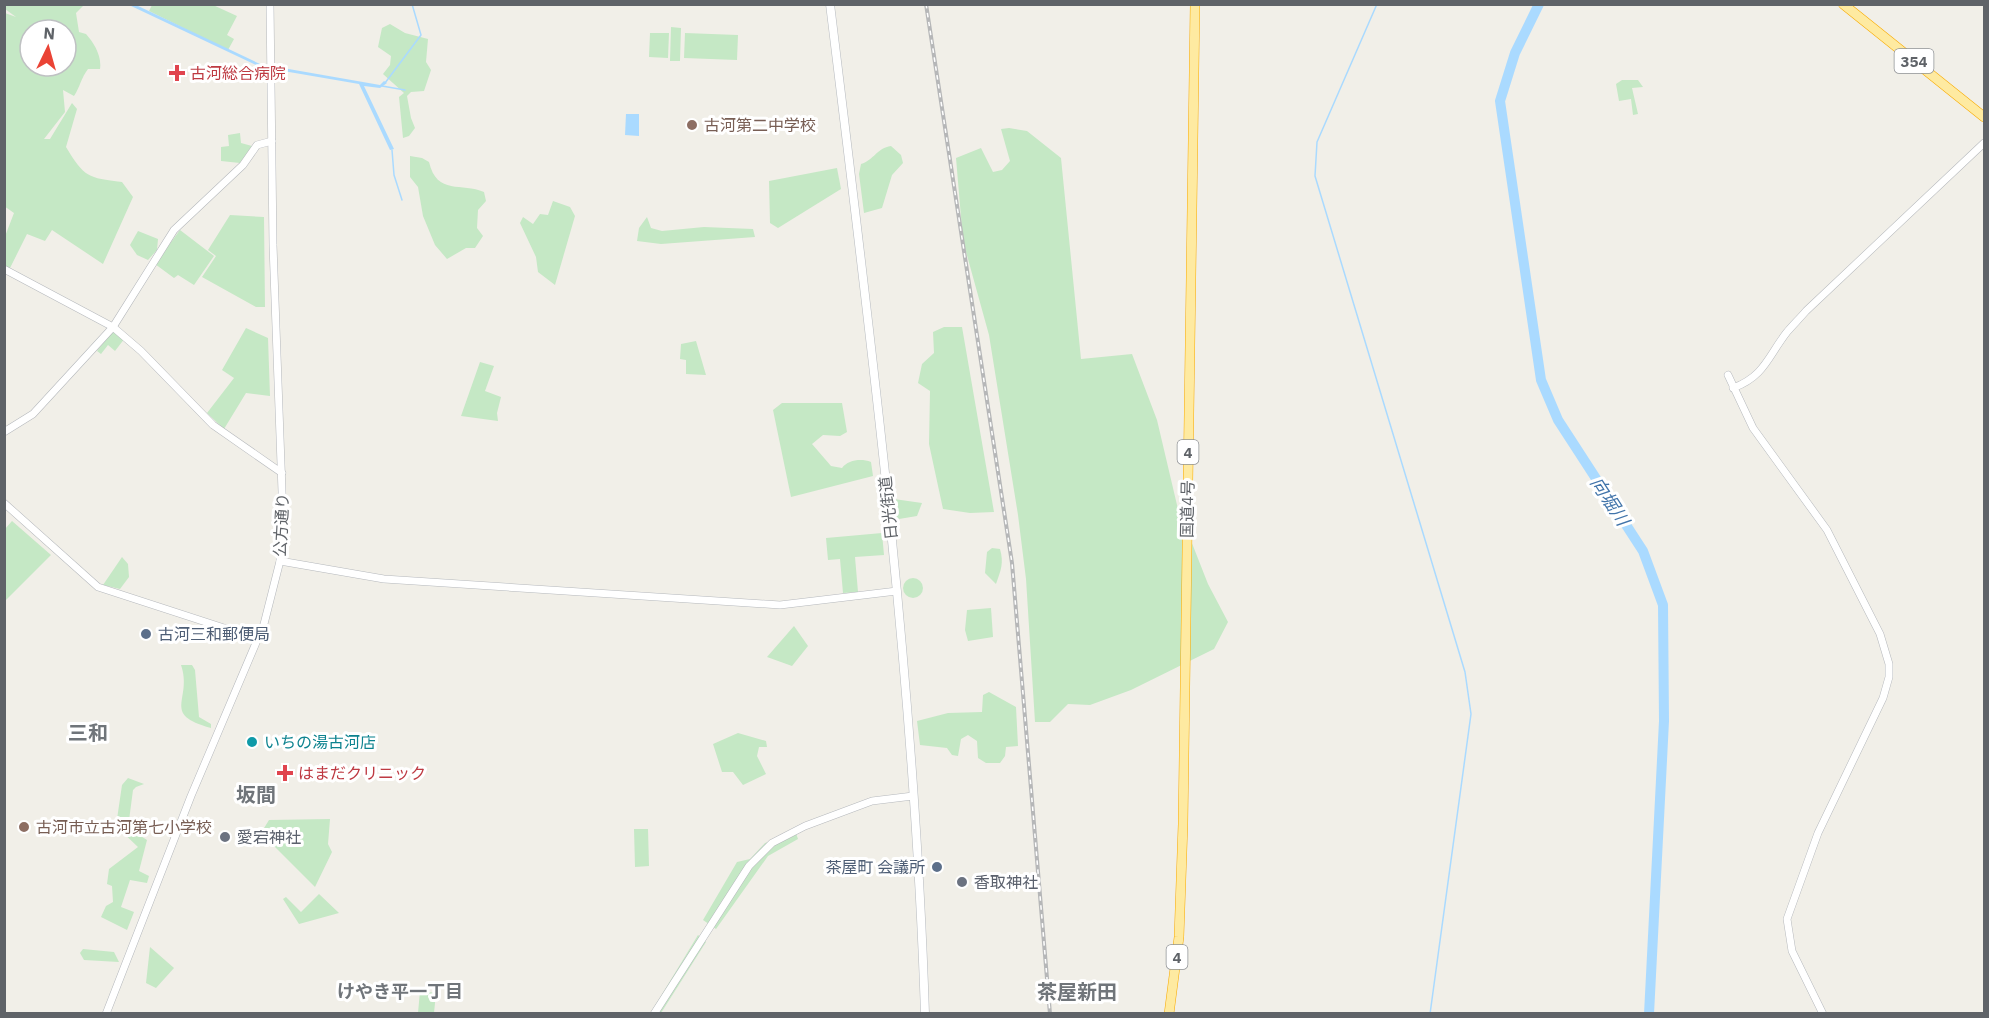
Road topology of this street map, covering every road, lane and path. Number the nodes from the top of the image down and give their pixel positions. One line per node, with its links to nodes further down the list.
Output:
1 (270, 4): 6 (street, 公方通り)
2 (830, 4): 16 (main road, 日光街道)
3 (1195, 4): 22 (highway, 国道4号 / 4)
4 (1843, 4): 5 (highway, 354)
5 (1984, 117)
6 (272, 141): 9 (street); 13 (street, 公方通り)
7 (1984, 143): 11 (street)
8 (4, 269): 9 (street)
9 (113, 327): 12 (street); 13 (street)
10 (1728, 375): 11 (street)
11 (1733, 388): 23 (street)
12 (4, 432)
13 (282, 473): 15 (street, 公方通り)
14 (4, 503): 17 (street)
15 (280, 561): 16 (street); 17 (street, 公方通り)
16 (897, 591): 18 (main road, 日光街道)
17 (258, 639): 19 (street, 公方通り)
18 (913, 796): 20 (street); 21 (main road, 日光街道)
19 (106, 1014)
20 (654, 1014)
21 (925, 1014)
22 (1169, 1014)
23 (1823, 1014)

